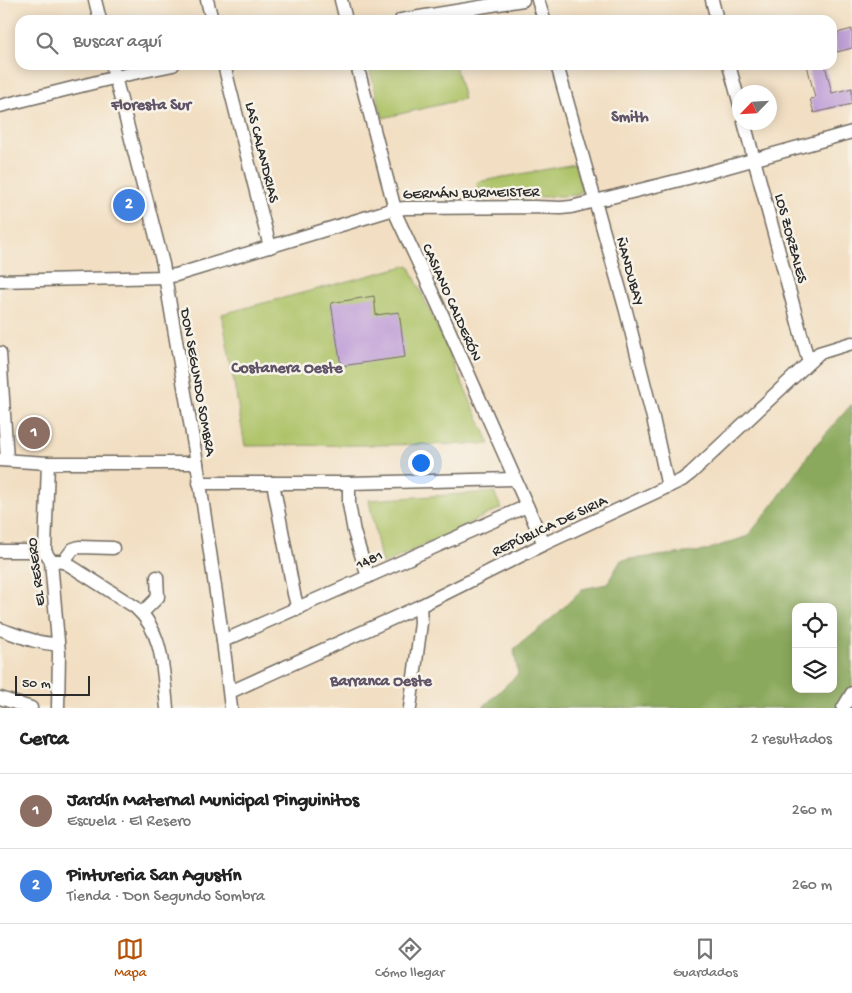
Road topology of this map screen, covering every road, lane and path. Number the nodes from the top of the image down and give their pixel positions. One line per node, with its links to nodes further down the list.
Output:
1 (95, 0): 7 (street)
2 (207, 0): 8 (street)
3 (341, 0): 9 (street)
4 (523, 0): 10 (street)
5 (538, 0): 11 (street)
6 (712, 0): 12 (street)
7 (99, 15)
8 (211, 15)
9 (345, 15)
10 (432, 15)
11 (542, 15)
12 (716, 15)
13 (225, 70): 25 (street, LAS CALANDRIAS)
14 (359, 70): 24 (street, CASIANO CALDERÓN)
15 (558, 70): 23 (street, ÑANDUBAY)
16 (730, 70): 18 (street)
17 (114, 71): 19 (street); 26 (street, DON SEGUNDO SOMBRA)
18 (734, 85)
19 (0, 106)
20 (746, 130): 22 (street, LOS ZORZALES)
21 (852, 132): 22 (street, GERMÁN BURMEISTER)
22 (754, 159): 23 (street, GERMÁN BURMEISTER); 30 (street, LOS ZORZALES)
23 (594, 202): 24 (street, GERMÁN BURMEISTER); 38 (street, ÑANDUBAY)
24 (394, 209): 25 (street, GERMÁN BURMEISTER); 34 (street, CASIANO CALDERÓN)
25 (270, 247): 26 (street, GERMÁN BURMEISTER)
26 (165, 277): 27 (street, GERMÁN BURMEISTER); 33 (street, DON SEGUNDO SOMBRA)
27 (0, 281)
28 (852, 343): 30 (street, REPÚBLICA DE SIRIA)
29 (0, 353): 31 (street)
30 (809, 362): 38 (street, REPÚBLICA DE SIRIA)
31 (4, 460): 32 (street)
32 (48, 463): 33 (street); 43 (street, EL RESERO)
33 (196, 463): 35 (street, DON SEGUNDO SOMBRA)
34 (514, 479): 37 (street); 39 (street, CASIANO CALDERÓN)
35 (199, 483): 36 (street); 50 (street, DON SEGUNDO SOMBRA)
36 (273, 483): 37 (street); 47 (street)
37 (349, 483): 45 (street)
38 (668, 487): 40 (street, REPÚBLICA DE SIRIA)
39 (527, 506): 40 (street, CASIANO CALDERÓN); 45 (street, 1481)
40 (544, 544): 46 (street, REPÚBLICA DE SIRIA)
41 (113, 548): 43 (street)
42 (0, 551): 43 (street)
43 (53, 558): 48 (street); 51 (street, EL RESERO)
44 (158, 577): 48 (street)
45 (368, 577): 47 (street, 1481)
46 (420, 606): 52 (street, REPÚBLICA DE SIRIA); 59 (street)
47 (298, 608): 50 (street, 1481)
48 (142, 613): 57 (street)
49 (0, 629): 51 (street)
50 (223, 641): 52 (street, DON SEGUNDO SOMBRA)
51 (58, 644): 56 (street, EL RESERO)
52 (230, 692): 58 (street, DON SEGUNDO SOMBRA)
53 (852, 693): 60 (street)
54 (0, 698): 55 (street)
55 (32, 708)
56 (58, 708)
57 (167, 708)
58 (231, 708)
59 (410, 708)
60 (843, 708)

